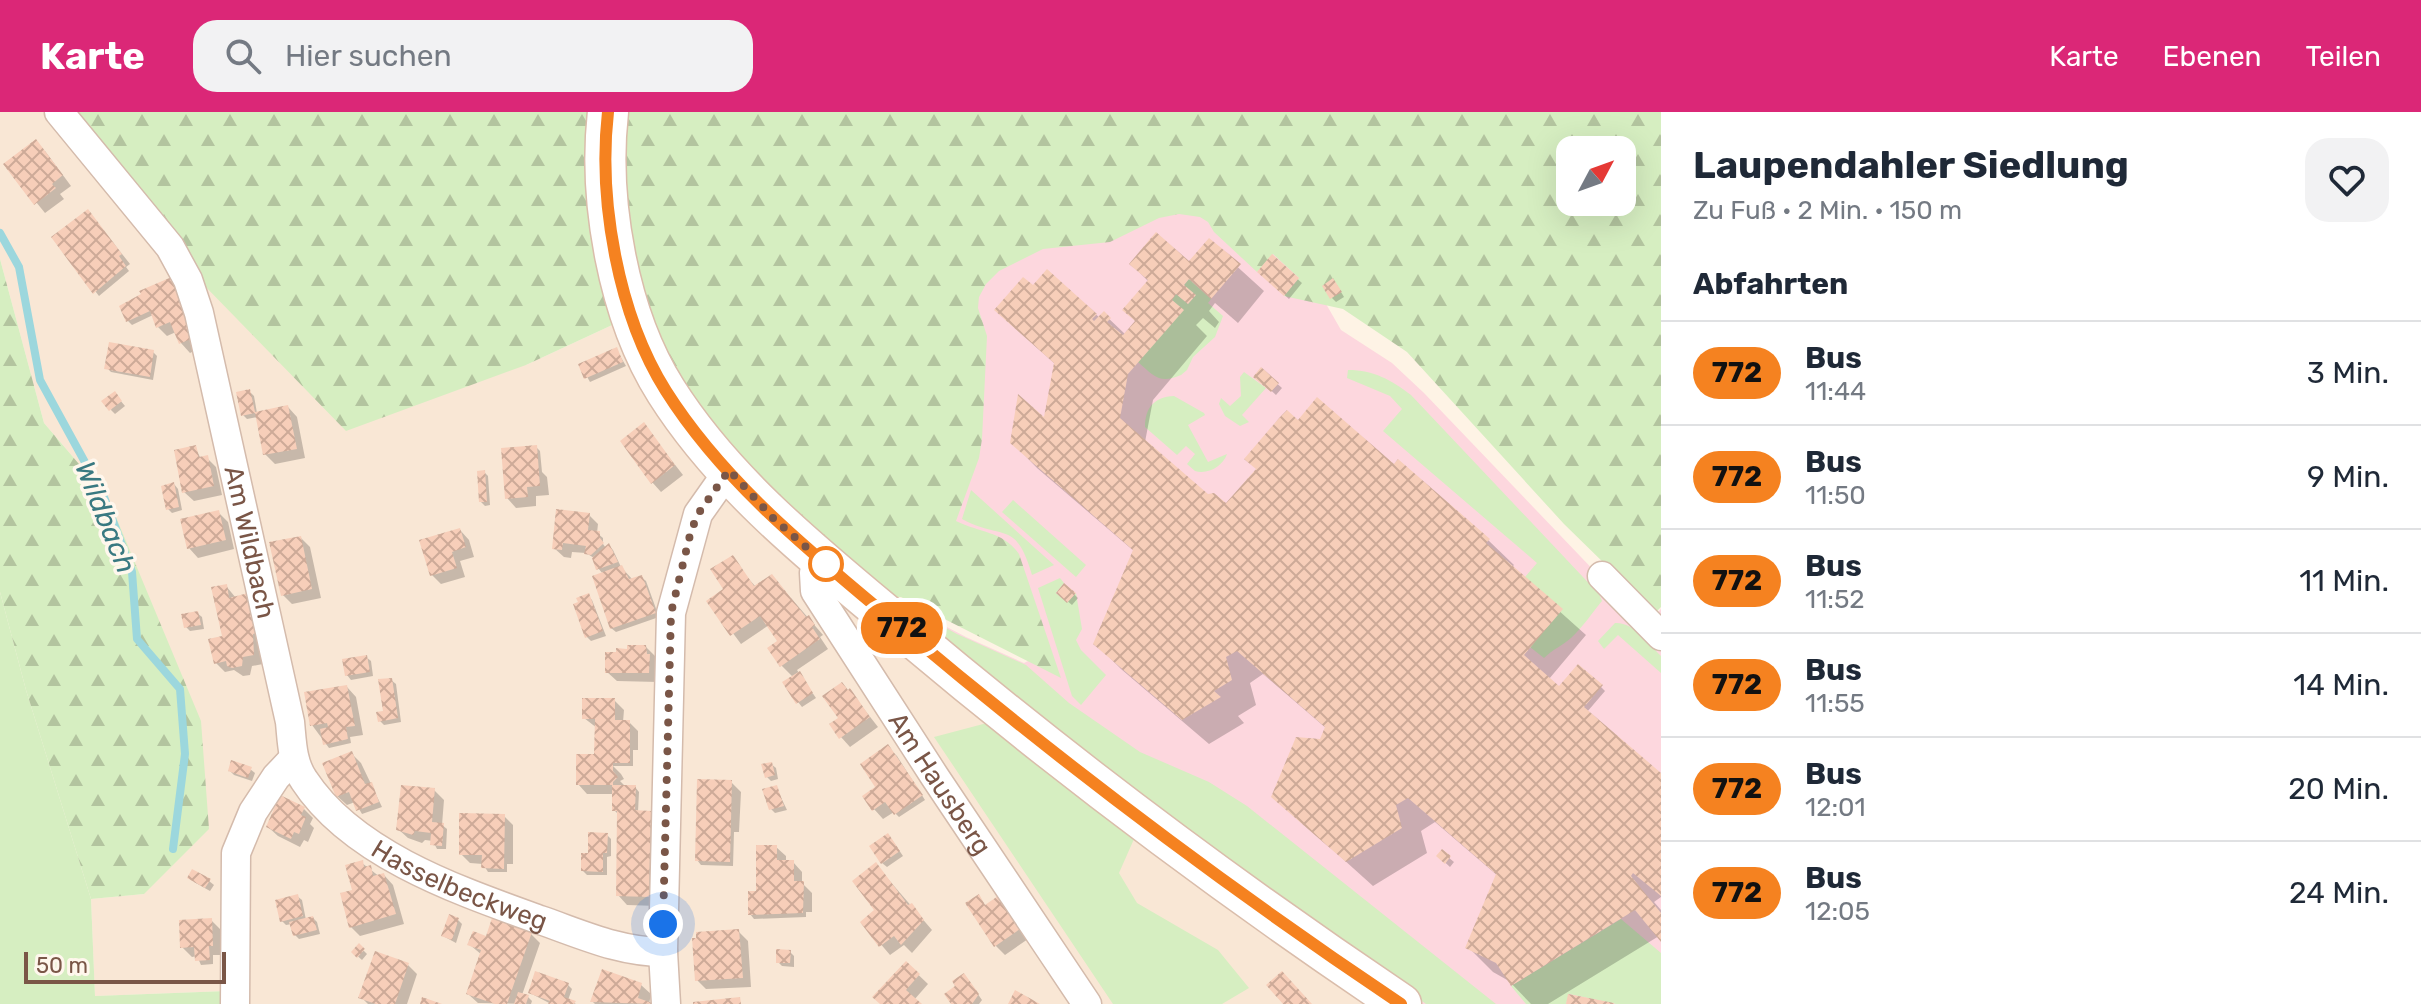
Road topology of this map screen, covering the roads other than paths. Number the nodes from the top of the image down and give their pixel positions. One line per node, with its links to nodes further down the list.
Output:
1 (59, 112): 7 (street, Am Wildbach)
2 (608, 112): 3 (main road)
3 (729, 470): 4 (main road); 8 (street)
4 (818, 557): 11 (street, Am Hausberg); 12 (main road)
5 (1602, 576): 6 (street)
6 (1661, 636)
7 (294, 758): 8 (street, Hasselbeckweg); 9 (street)
8 (663, 952): 10 (street)
9 (235, 1004)
10 (666, 1004)
11 (1087, 1004)
12 (1401, 1004)

